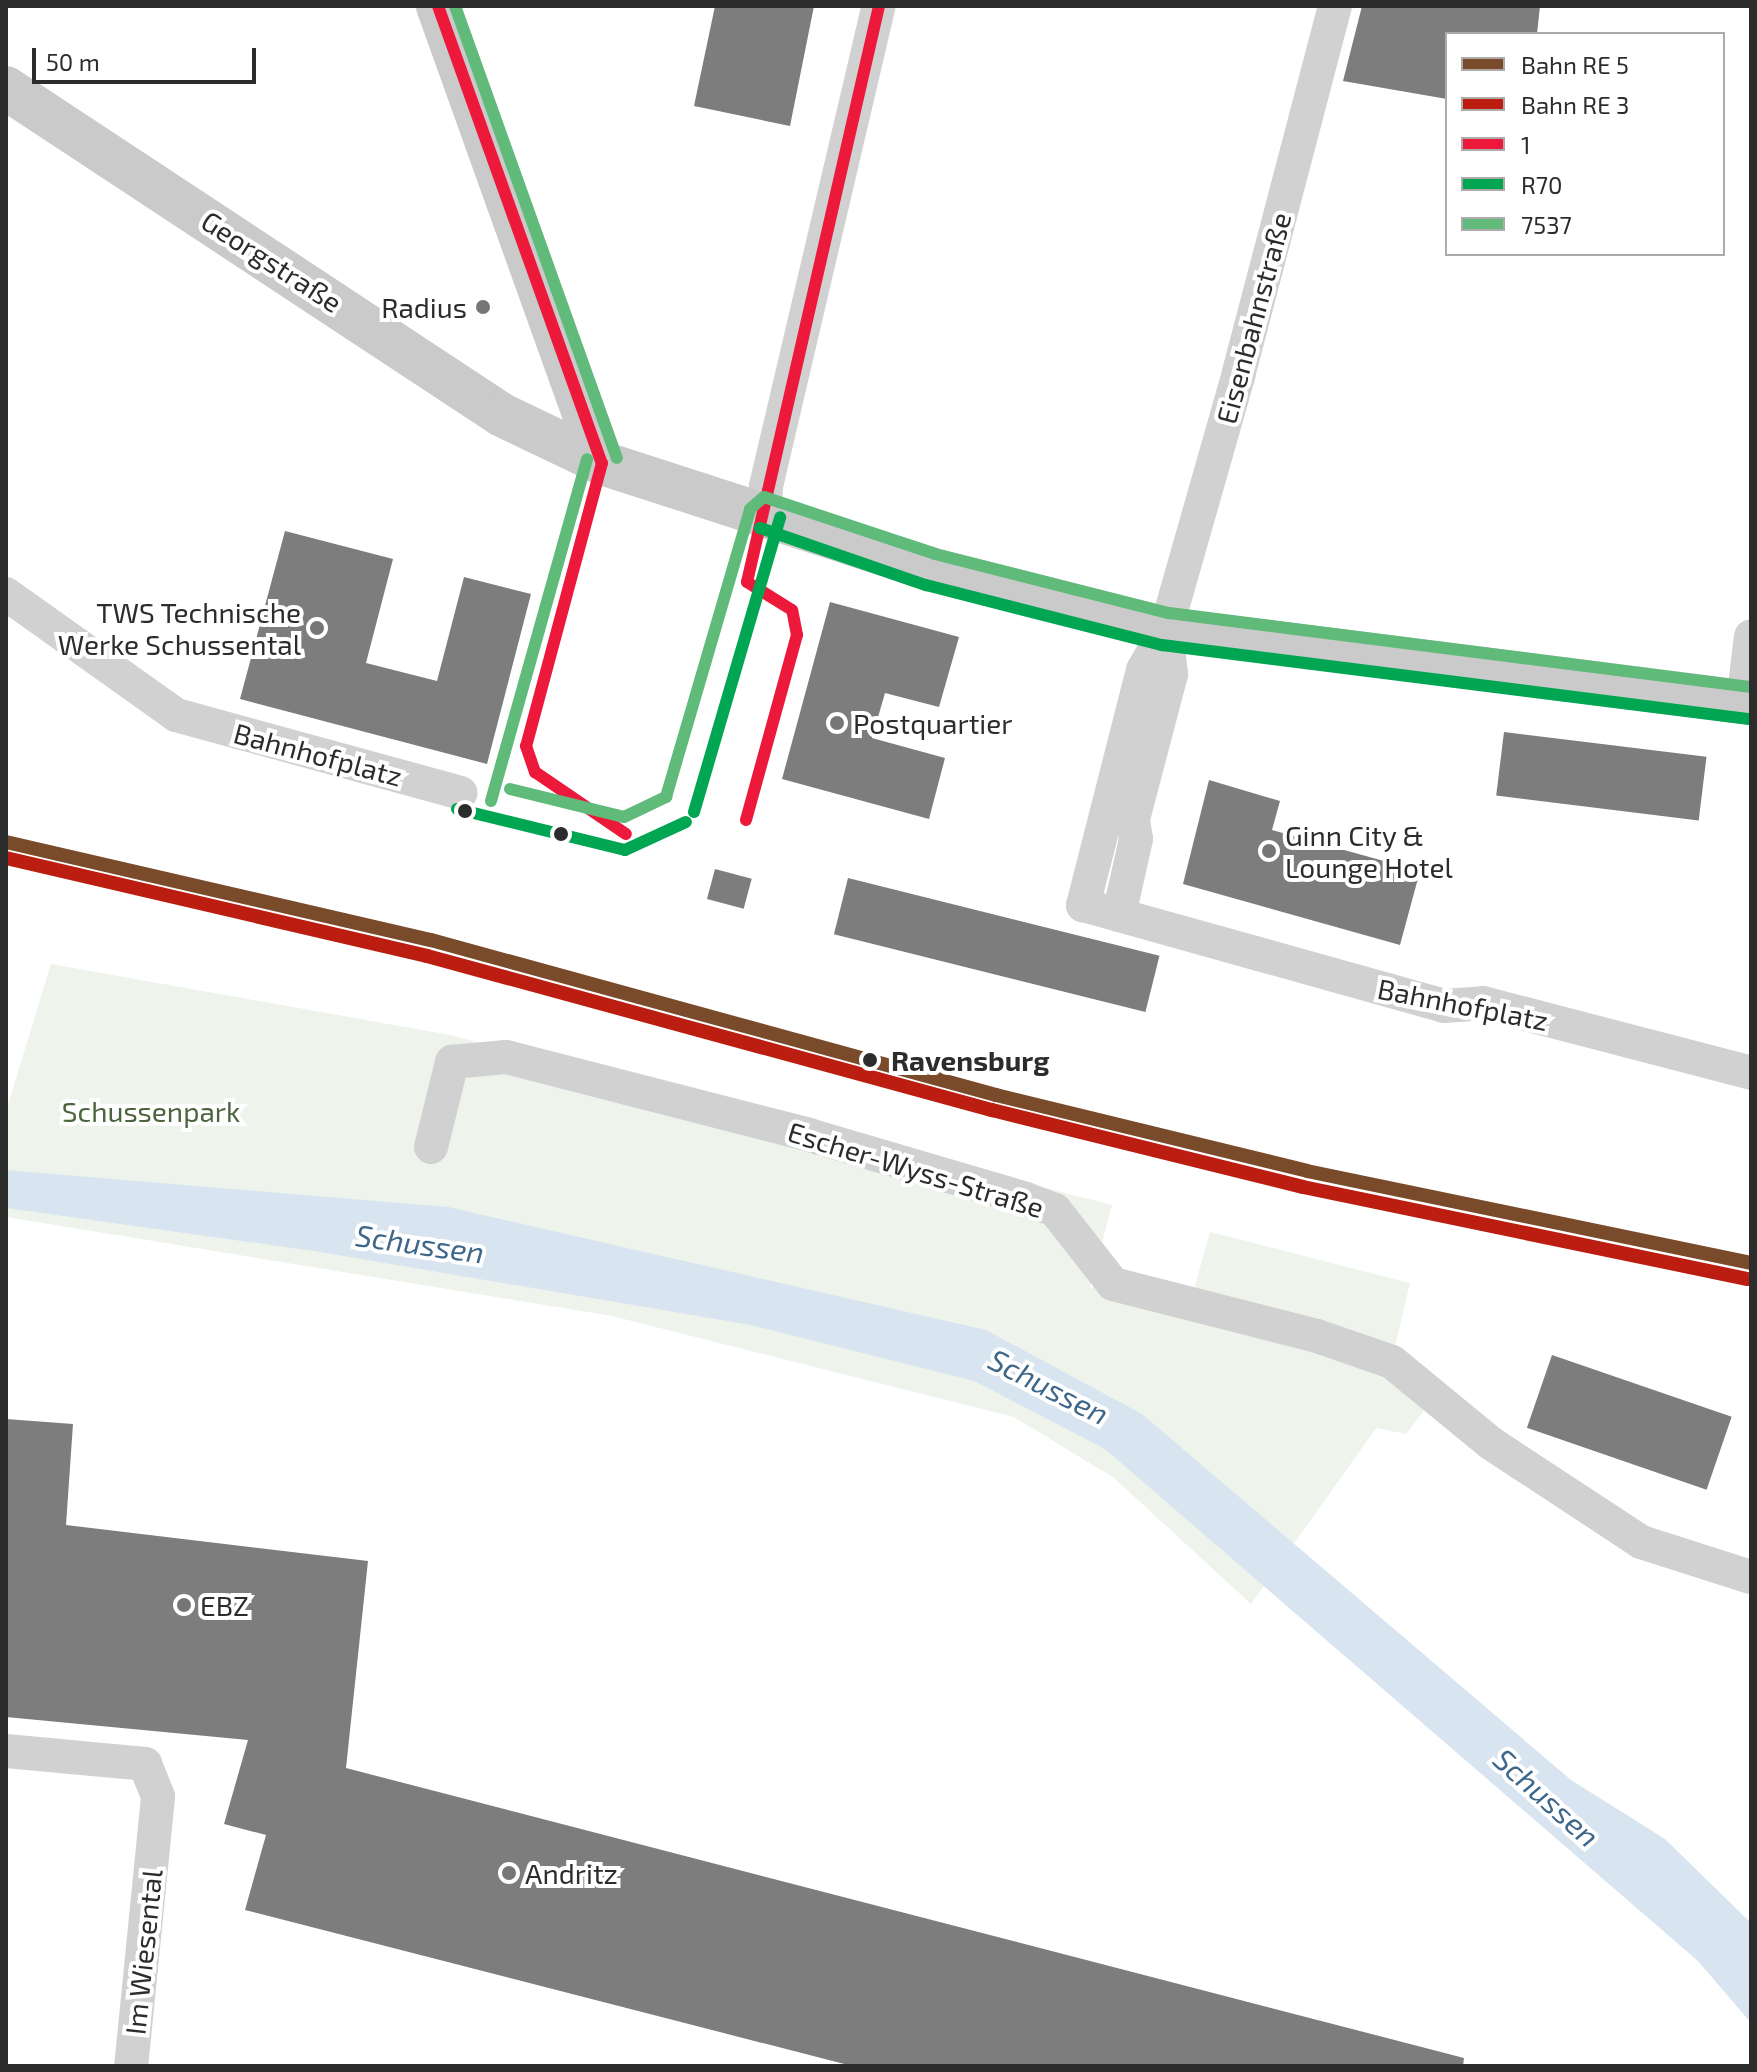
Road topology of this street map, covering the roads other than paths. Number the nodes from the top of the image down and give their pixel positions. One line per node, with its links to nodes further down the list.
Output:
1 (438, 6): 5 (main road)
2 (879, 6): 6 (street)
3 (1335, 6): 8 (street, Eisenbahnstraße)
4 (6, 88): 5 (main road, Georgstraße)
5 (602, 463): 6 (main road, Georgstraße)
6 (765, 513): 8 (main road, Georgstraße)
7 (6, 594): 11 (street, Bahnhofplatz)
8 (1166, 629): 10 (main road, Georgstraße); 12 (street, Eisenbahnstraße); 13 (street, Eisenbahnstraße)
9 (1751, 636): 10 (street)
10 (1747, 702)
11 (461, 793)
12 (1083, 905): 13 (street, Bahnhofplatz)
13 (1119, 915): 14 (street, Bahnhofplatz)
14 (1751, 1073)
15 (431, 1147): 16 (street, Escher-Wyss-Straße)
16 (1751, 1577)
17 (6, 1751): 18 (street, Im Wiesental)
18 (131, 2066)

